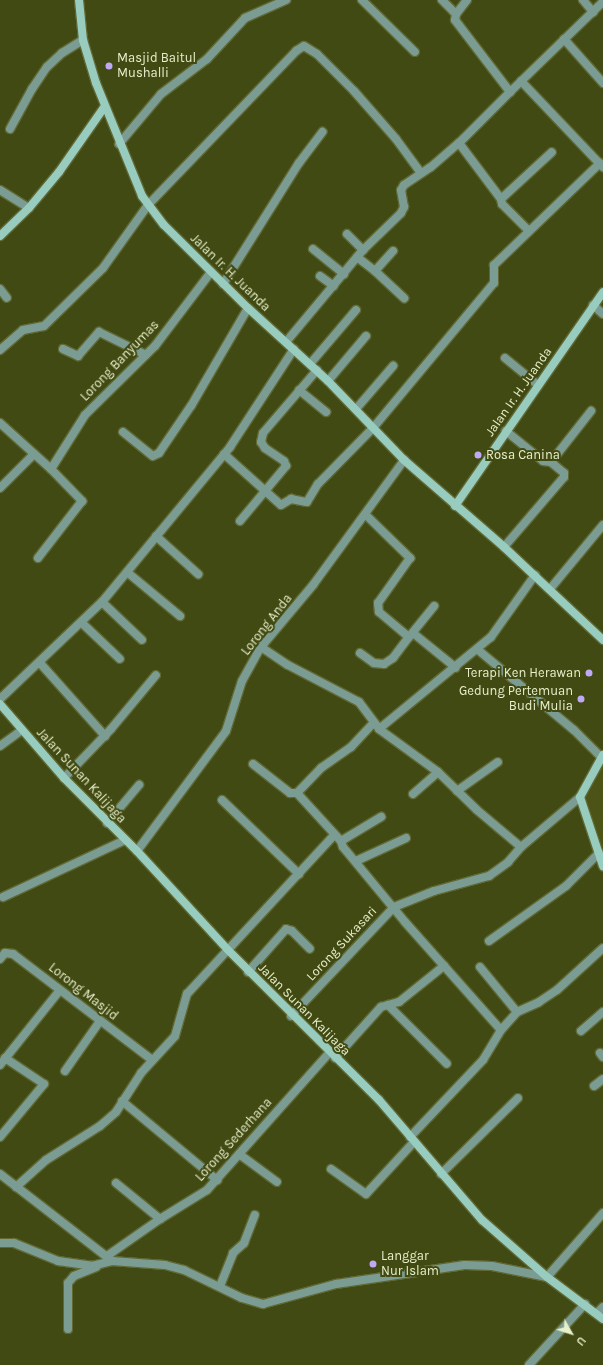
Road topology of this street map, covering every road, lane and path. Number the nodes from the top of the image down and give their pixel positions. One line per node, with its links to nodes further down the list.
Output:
1 (79, 0): 11 (street, Jalan Ir. H. Juanda)
2 (286, 0): 20 (street)
3 (362, 0): 12 (street)
4 (442, 0): 9 (street)
5 (467, 0): 9 (street)
6 (584, 0): 8 (street)
7 (603, 2): 8 (street)
8 (593, 12): 10 (street)
9 (456, 14): 15 (street)
10 (564, 39): 13 (street); 14 (street)
11 (83, 40): 16 (street, Jalan Ir. H. Juanda); 17 (street)
12 (415, 52)
13 (601, 78)
14 (521, 81): 15 (street); 22 (street)
15 (510, 92): 19 (street)
16 (105, 106): 20 (street, Jalan Ir. H. Juanda); 27 (street)
17 (10, 130)
18 (322, 132): 39 (street)
19 (459, 143): 23 (street); 25 (street)
20 (119, 144): 26 (street, Jalan Ir. H. Juanda)
21 (552, 152): 25 (street)
22 (601, 165): 28 (street)
23 (421, 174): 26 (street); 32 (street)
24 (0, 190): 27 (street)
25 (501, 199): 28 (street)
26 (148, 205): 36 (street, Jalan Ir. H. Juanda); 53 (street)
27 (29, 208): 30 (street)
28 (529, 232): 65 (street)
29 (347, 234): 32 (street)
30 (0, 236)
31 (313, 249): 37 (street)
32 (363, 250): 34 (street)
33 (393, 251): 35 (street)
34 (357, 257): 35 (street); 37 (street)
35 (375, 271): 44 (street)
36 (211, 272): 39 (street, Jalan Ir. H. Juanda); 54 (street, Lorong Banyumas)
37 (344, 274): 40 (street)
38 (320, 276): 40 (street)
39 (223, 284): 46 (street, Jalan Ir. H. Juanda)
40 (334, 286): 50 (street)
41 (0, 290): 43 (street)
42 (603, 292): 45 (street, Jalan Ir. H. Juanda)
43 (8, 298)
44 (404, 298)
45 (593, 305): 48 (street); 59 (street, Jalan Ir. H. Juanda)
46 (248, 308): 50 (street, Jalan Ir. H. Juanda); 67 (street)
47 (356, 310): 57 (street)
48 (603, 314)
49 (366, 336): 58 (street)
50 (286, 342): 52 (street, Jalan Ir. H. Juanda)
51 (63, 349): 54 (street)
52 (294, 349): 57 (street, Jalan Ir. H. Juanda); 69 (street)
53 (0, 350)
54 (146, 355): 72 (street, Lorong Banyumas)
55 (505, 358): 59 (street)
56 (393, 366): 61 (street)
57 (313, 367): 58 (street, Jalan Ir. H. Juanda); 60 (street)
58 (328, 381): 61 (street, Jalan Ir. H. Juanda)
59 (538, 385): 66 (street, Jalan Ir. H. Juanda)
60 (299, 390): 63 (street); 74 (street)
61 (356, 408): 65 (street, Jalan Ir. H. Juanda)
62 (591, 411): 71 (street)
63 (326, 412)
64 (0, 423): 68 (street)
65 (373, 428): 70 (street, Jalan Ir. H. Juanda); 74 (street)
66 (506, 431): 71 (street); 75 (street, Jalan Ir. H. Juanda)
67 (123, 432)
68 (34, 454): 72 (street); 73 (street)
69 (224, 454): 74 (street); 79 (street)
70 (404, 460): 75 (street, Jalan Ir. H. Juanda); 76 (street, Lorong Anda)
71 (551, 462): 80 (street)
72 (51, 469): 81 (street)
73 (0, 488)
74 (266, 490): 77 (street)
75 (455, 506): 80 (street, Jalan Ir. H. Juanda)
76 (366, 514): 90 (street); 93 (street, Lorong Anda)
77 (240, 521)
78 (603, 525): 85 (street)
79 (156, 536): 82 (street); 83 (street)
80 (504, 546): 84 (street, Jalan Ir. H. Juanda)
81 (38, 558)
82 (127, 572): 86 (street); 88 (street)
83 (198, 574)
84 (535, 574): 85 (street, Jalan Ir. H. Juanda); 94 (street)
85 (550, 589): 92 (street, Jalan Ir. H. Juanda)
86 (102, 602): 89 (street); 91 (street)
87 (434, 606): 90 (street)
88 (180, 616)
89 (82, 623): 96 (street); 97 (street)
90 (411, 635): 95 (street); 98 (street)
91 (142, 640)
92 (603, 640)
93 (262, 647): 102 (street); 123 (street, Lorong Anda)
94 (477, 649): 98 (street); 106 (street)
95 (360, 653)
96 (120, 659)
97 (40, 663): 100 (street); 104 (street)
98 (456, 668): 102 (street)
99 (156, 674): 104 (street)
100 (0, 699)
101 (0, 704): 103 (street, Jalan Sunan Kalijaga)
102 (376, 726): 109 (street); 113 (street)
103 (22, 730): 105 (street); 110 (street, Jalan Sunan Kalijaga)
104 (105, 736): 110 (street)
105 (0, 746)
106 (602, 757): 115 (street)
107 (498, 762): 112 (street)
108 (253, 764): 113 (street)
109 (438, 772): 112 (street); 114 (street)
110 (64, 778): 118 (street, Jalan Sunan Kalijaga)
111 (139, 785): 118 (street)
112 (457, 791): 122 (street)
113 (297, 793): 119 (street)
114 (413, 794)
115 (580, 797): 122 (street); 124 (street)
116 (222, 800): 127 (street)
117 (381, 817): 119 (street)
118 (107, 823): 121 (street, Jalan Sunan Kalijaga)
119 (338, 838): 125 (street); 127 (street)
120 (406, 838): 125 (street)
121 (125, 840): 123 (street, Jalan Sunan Kalijaga); 128 (street)
122 (521, 847): 129 (street)
123 (136, 851): 132 (street, Jalan Sunan Kalijaga)
124 (599, 853): 126 (street); 130 (street)
125 (356, 861): 129 (street)
126 (603, 866)
127 (299, 874): 132 (street)
128 (3, 897)
129 (394, 907): 135 (street); 142 (street, Lorong Sukasari)
130 (489, 941)
131 (603, 948): 140 (street)
132 (228, 950): 137 (street, Jalan Sunan Kalijaga); 147 (street)
133 (310, 950): 137 (street)
134 (0, 959): 138 (street, Lorong Masjid)
135 (444, 966): 139 (street, Lorong Sederhana); 144 (street)
136 (480, 966): 140 (street)
137 (248, 972): 142 (street, Jalan Sunan Kalijaga)
138 (60, 990): 143 (street, Lorong Masjid); 148 (street)
139 (388, 1005): 146 (street, Lorong Sederhana); 149 (street)
140 (517, 1012): 144 (street)
141 (603, 1012): 145 (street)
142 (291, 1016): 146 (street, Jalan Sunan Kalijaga)
143 (100, 1021): 147 (street, Lorong Masjid); 150 (street)
144 (501, 1030): 156 (street)
145 (581, 1031)
146 (332, 1056): 156 (street, Jalan Sunan Kalijaga); 157 (street, Lorong Sederhana)
147 (152, 1060): 154 (street)
148 (2, 1063): 155 (street)
149 (447, 1064)
150 (65, 1071)
151 (603, 1079): 152 (street)
152 (594, 1086)
153 (518, 1098): 160 (street)
154 (122, 1101): 161 (street); 164 (street)
155 (0, 1137)
156 (412, 1140): 158 (street); 160 (street, Jalan Sunan Kalijaga)
157 (240, 1154): 161 (street, Lorong Sederhana); 162 (street)
158 (331, 1170)
159 (0, 1174): 164 (street)
160 (441, 1174): 171 (street, Jalan Sunan Kalijaga)
161 (217, 1180): 167 (street, Lorong Sederhana)
162 (277, 1182)
163 (116, 1183): 167 (street)
164 (16, 1187): 169 (street)
165 (603, 1213): 171 (street)
166 (255, 1216): 172 (street)
167 (160, 1219): 169 (street, Lorong Sederhana)
168 (0, 1243): 170 (street)
169 (110, 1259): 170 (street); 172 (street)
170 (102, 1265): 176 (street)
171 (547, 1277): 172 (street); 173 (street, Jalan Sunan Kalijaga)
172 (220, 1286)
173 (586, 1304): 175 (street, Jalan Sunan Kalijaga); 177 (street)
174 (603, 1307): 175 (street)
175 (600, 1316)
176 (68, 1329)
177 (529, 1365)

